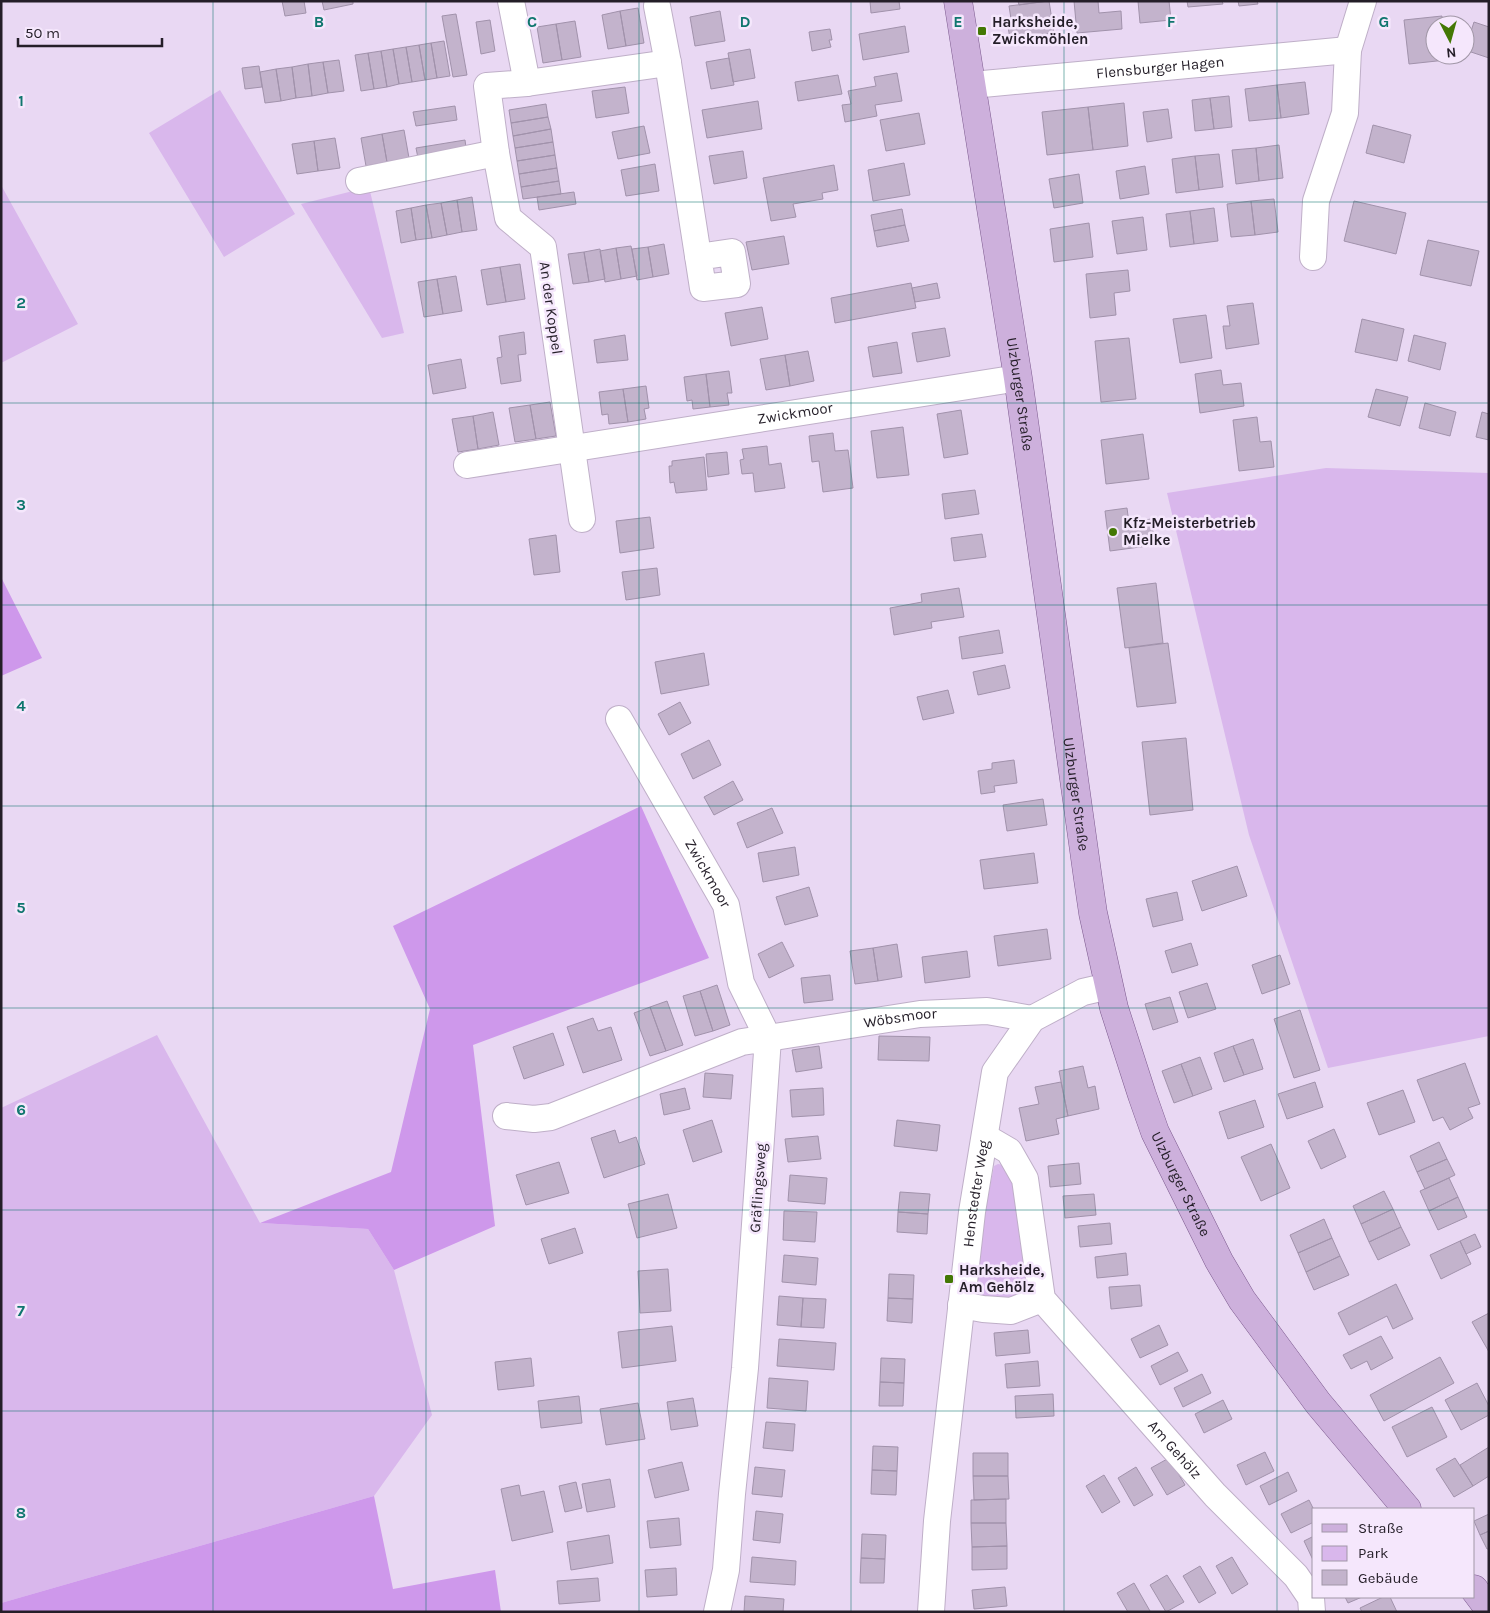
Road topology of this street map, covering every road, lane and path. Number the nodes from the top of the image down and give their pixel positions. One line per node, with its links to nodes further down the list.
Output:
1 (511, 1): 7 (street)
2 (958, 1): 8 (main road, Ulzburger Straße)
3 (1363, 1): 5 (street)
4 (658, 6): 6 (street)
5 (1348, 50): 8 (street, Flensburger Hagen); 12 (street)
6 (668, 63): 7 (street, An der Koppel); 11 (street)
7 (527, 82): 9 (street, An der Koppel)
8 (972, 85): 13 (main road, Ulzburger Straße)
9 (496, 153): 10 (street); 14 (street, An der Koppel)
10 (359, 181)
11 (698, 256)
12 (1313, 257)
13 (1018, 378): 14 (street, Zwickmoor); 18 (main road, Ulzburger Straße)
14 (572, 449): 15 (street, Zwickmoor); 16 (street)
15 (466, 465)
16 (582, 520)
17 (619, 719): 20 (street, Zwickmoor)
18 (1109, 986): 19 (street, Henstedter Weg); 25 (main road, Ulzburger Straße)
19 (1032, 1019): 20 (street, Wöbsmoor); 22 (street, Henstedter Weg)
20 (768, 1038): 21 (street); 29 (street, Gräflingsweg)
21 (506, 1116)
22 (985, 1137): 23 (street); 24 (street, Henstedter Weg)
23 (1042, 1299): 24 (street); 27 (street, Am Gehölz)
24 (961, 1305): 30 (street, Henstedter Weg)
25 (1406, 1508)
26 (1475, 1590): 28 (main road)
27 (1316, 1607)
28 (1489, 1608)
29 (717, 1612)
30 (931, 1612)

